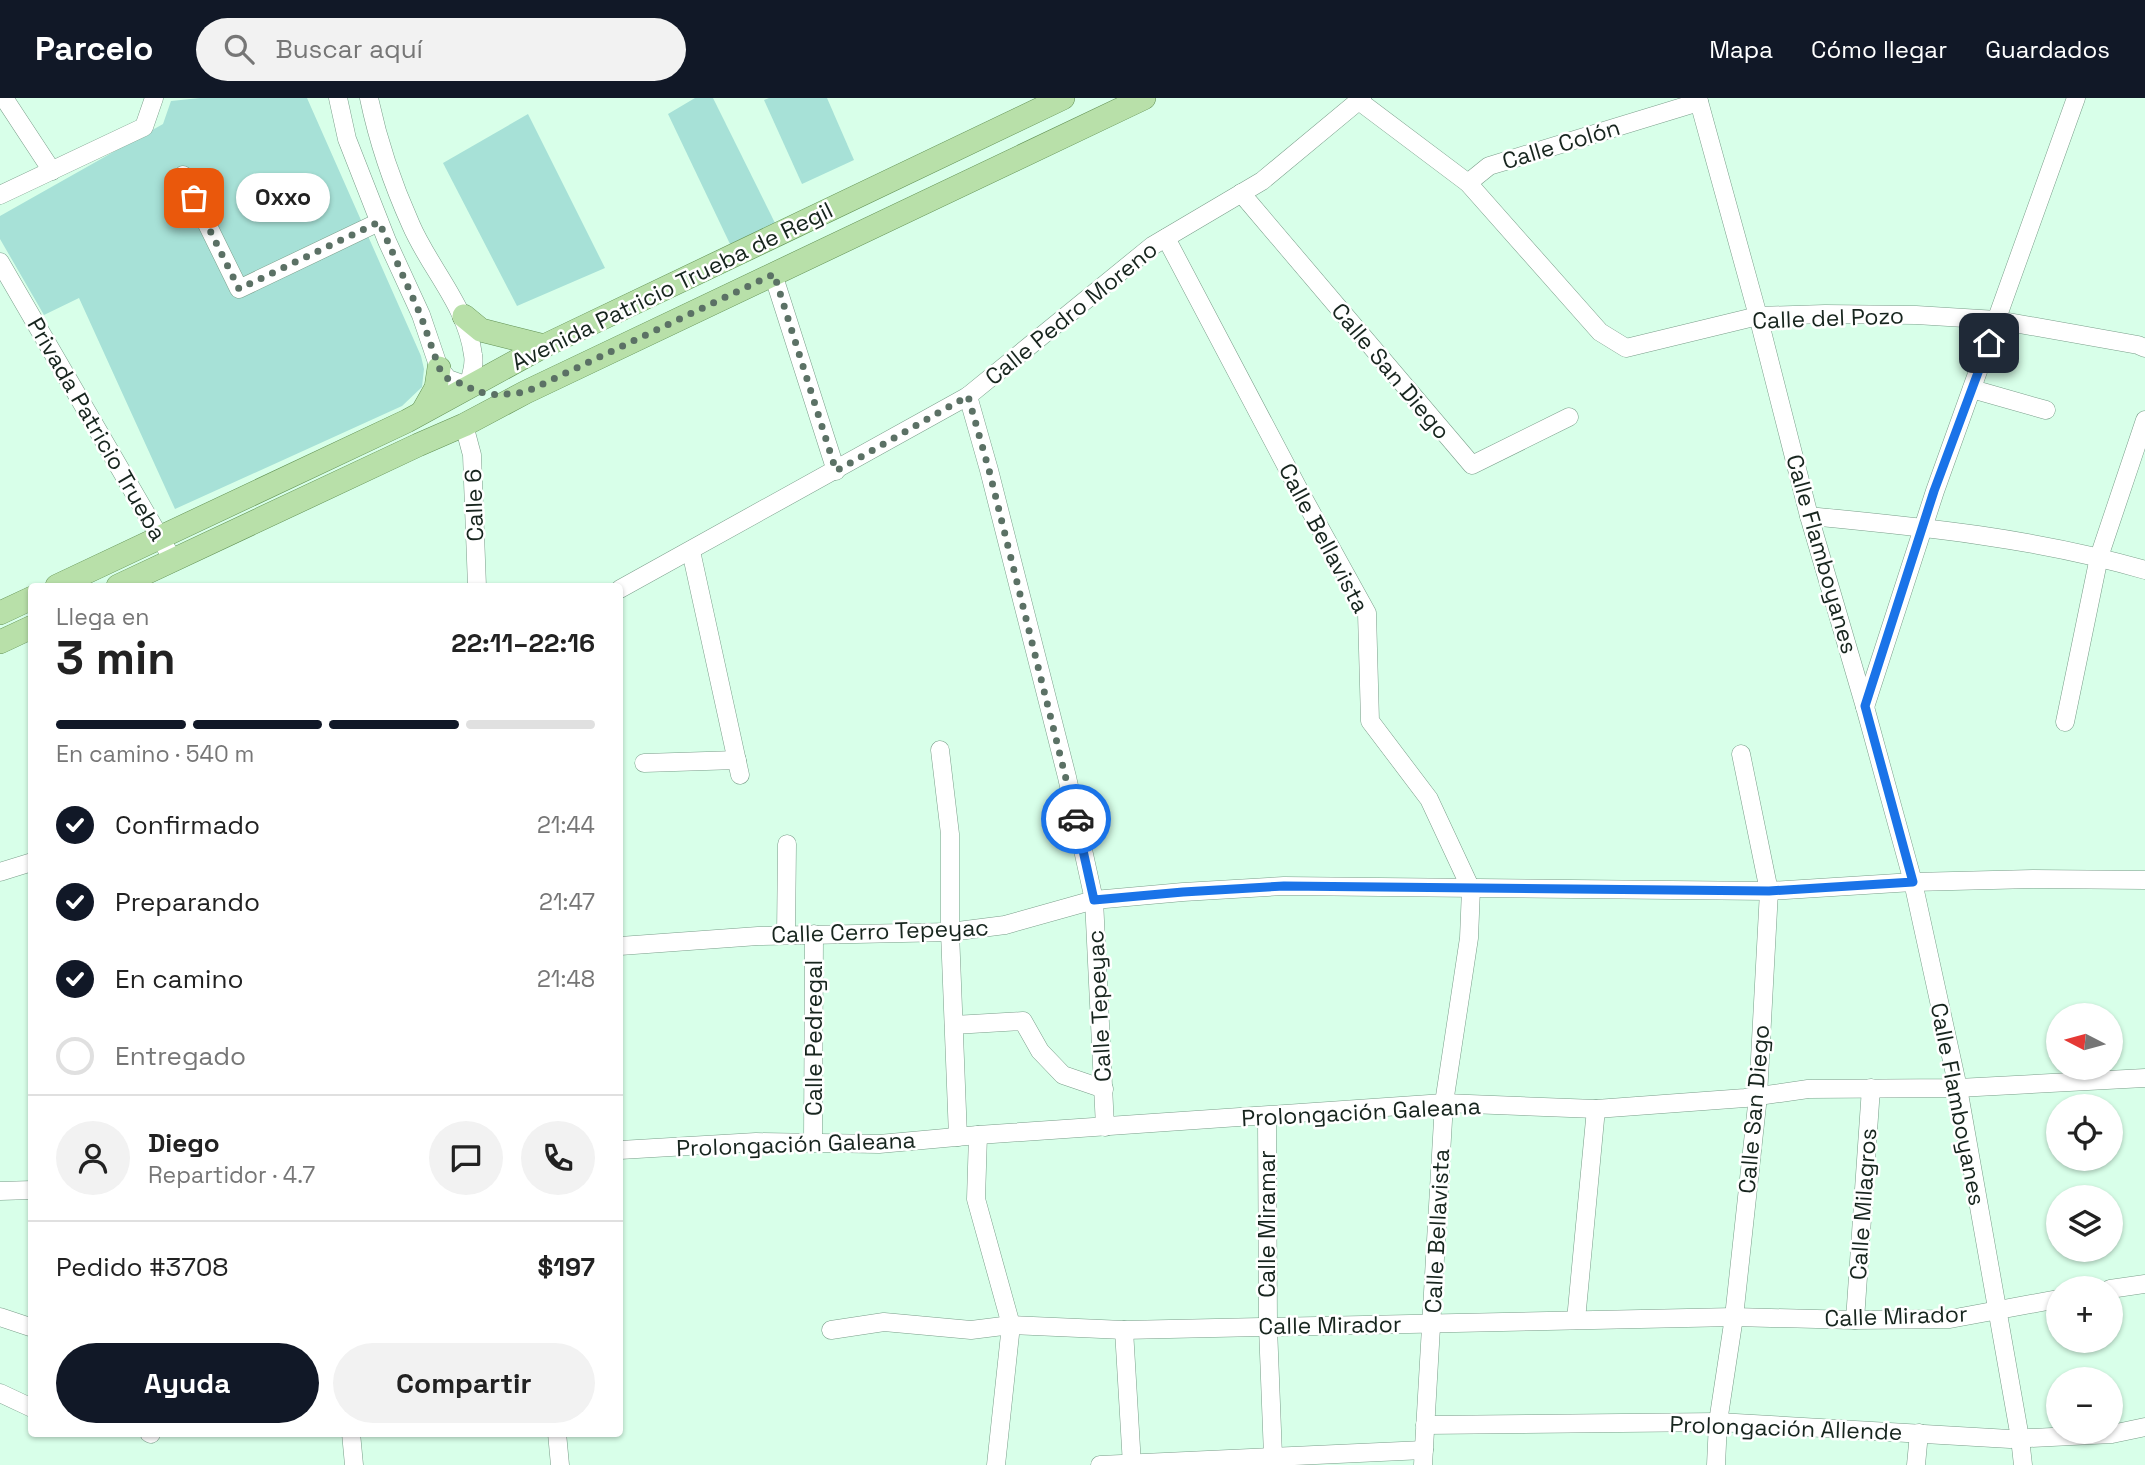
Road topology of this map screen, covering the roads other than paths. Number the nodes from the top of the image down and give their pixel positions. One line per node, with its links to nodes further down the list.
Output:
1 (4, 98): 10 (street)
2 (154, 98): 10 (street)
3 (338, 98): 15 (street)
4 (369, 98): 16 (street)
5 (1063, 98): 24 (main road, Avenida Patricio Trueba de Regil)
6 (1144, 98): 20 (main road, Avenida Patricio Trueba de Regil)
7 (2076, 98): 23 (street)
8 (1360, 99): 12 (street, Calle del Pozo); 13 (street, Calle Pedro Moreno)
9 (1699, 100): 12 (street, Calle Colón); 22 (street, Calle Flamboyanes)
10 (52, 171): 14 (street)
11 (183, 175): 15 (street)
12 (1468, 183): 22 (street, Calle del Pozo)
13 (1241, 194): 17 (street, Calle Pedro Moreno); 33 (street, Calle San Diego)
14 (0, 195)
15 (379, 222): 18 (street)
16 (412, 228): 18 (street); 21 (street)
17 (1166, 238): 30 (street, Calle Pedro Moreno); 62 (street, Calle Bellavista)
18 (387, 242): 26 (street)
19 (0, 262): 39 (street, Privada Patricio Trueba)
20 (774, 274): 29 (main road, Avenida Patricio Trueba de Regil); 36 (street)
21 (464, 316): 24 (main road); 27 (street)
22 (1758, 316): 23 (street, Calle del Pozo); 37 (street, Calle Flamboyanes)
23 (1997, 320): 25 (street, Calle del Pozo); 28 (street)
24 (544, 346): 27 (main road, Avenida Patricio Trueba de Regil)
25 (2145, 348)
26 (439, 368): 27 (street); 32 (main road)
27 (468, 386): 29 (main road); 32 (main road, Avenida Patricio Trueba de Regil); 35 (main road)
28 (1972, 389): 31 (street); 38 (street)
29 (526, 392): 35 (main road, Avenida Patricio Trueba de Regil)
30 (968, 396): 36 (street, Calle Pedro Moreno); 64 (street, Calle Tepeyac)
31 (2046, 410)
32 (421, 414): 35 (main road); 39 (main road, Avenida Patricio Trueba de Regil)
33 (1569, 417)
34 (2145, 420): 41 (street)
35 (464, 425): 42 (main road, Avenida Patricio Trueba de Regil); 46 (street, Calle 6)
36 (836, 471): 40 (street, Calle Pedro Moreno)
37 (1809, 516): 38 (street); 52 (street, Calle Flamboyanes)
38 (1924, 527): 41 (street); 52 (street)
39 (161, 539): 42 (street, Privada Patricio Trueba); 44 (main road, Avenida Patricio Trueba de Regil)
40 (691, 551): 47 (street, Calle Pedro Moreno); 56 (street)
41 (2099, 557): 43 (street); 53 (street)
42 (173, 560): 45 (main road, Avenida Patricio Trueba de Regil)
43 (2145, 570)
44 (64, 583)
45 (124, 583)
46 (477, 583)
47 (623, 587)
48 (28, 600): 49 (main road)
49 (0, 613)
50 (28, 629): 51 (main road)
51 (0, 642)
52 (1865, 706): 61 (street, Calle Flamboyanes)
53 (2065, 722)
54 (940, 750): 65 (street)
55 (1741, 754): 63 (street, Calle San Diego)
56 (644, 763)
57 (787, 844): 67 (street)
58 (28, 863): 59 (street)
59 (0, 872)
60 (2145, 880): 61 (street, Calle Cerro Tepeyac)
61 (1913, 882): 63 (street, Calle Cerro Tepeyac); 72 (street, Calle Flamboyanes)
62 (1471, 889): 63 (street, Calle Cerro Tepeyac); 64 (street, Calle Cerro Tepeyac); 75 (street, Calle Bellavista)
63 (1769, 891): 74 (street, Calle San Diego)
64 (1094, 900): 65 (street, Calle Cerro Tepeyac); 73 (street, Calle Tepeyac)
65 (950, 932): 66 (street, Calle Cerro Tepeyac); 69 (street)
66 (814, 934): 67 (street, Calle Cerro Tepeyac); 81 (street, Calle Pedregal)
67 (786, 935): 68 (street, Calle Cerro Tepeyac)
68 (623, 946)
69 (954, 1025): 73 (street); 80 (street)
70 (2145, 1078): 72 (street, Prolongación Galeana)
71 (1871, 1088): 72 (street, Prolongación Galeana); 74 (street, Prolongación Galeana); 92 (street, Calle Milagros)
72 (1958, 1088): 88 (street, Calle Flamboyanes)
73 (1104, 1089): 78 (street, Calle Tepeyac)
74 (1758, 1096): 76 (street, Prolongación Galeana); 90 (street, Calle San Diego)
75 (1444, 1103): 76 (street, Prolongación Galeana); 77 (street, Prolongación Galeana); 93 (street, Calle Bellavista)
76 (1596, 1109): 91 (street)
77 (1267, 1116): 78 (street, Prolongación Galeana); 95 (street, Calle Miramar)
78 (1105, 1128): 79 (street, Prolongación Galeana)
79 (978, 1135): 80 (street, Prolongación Galeana); 94 (street)
80 (958, 1137): 81 (street, Prolongación Galeana)
81 (813, 1143): 82 (street, Prolongación Galeana)
82 (623, 1150)
83 (28, 1190): 84 (street)
84 (0, 1191)
85 (2145, 1284): 86 (street)
86 (2123, 1287)
87 (2046, 1301): 88 (street, Calle Mirador)
88 (1997, 1310): 92 (street, Calle Mirador); 107 (street, Calle Flamboyanes)
89 (0, 1317): 96 (street)
90 (1734, 1317): 91 (street, Calle Mirador); 92 (street, Calle Mirador); 101 (street, Calle San Diego)
91 (1576, 1320): 93 (street, Calle Mirador)
92 (1855, 1320)
93 (1432, 1322): 95 (street, Calle Mirador); 102 (street, Calle Bellavista)
94 (1011, 1325): 97 (street, Calle Mirador); 98 (street, Calle Mirador); 113 (street)
95 (1268, 1326): 98 (street, Calle Mirador); 108 (street, Calle Miramar)
96 (28, 1327)
97 (831, 1330)
98 (1124, 1330): 110 (street)
99 (0, 1393): 100 (street)
100 (28, 1406)
101 (1718, 1422): 102 (street, Prolongación Allende); 104 (street, Prolongación Allende); 115 (street, Calle San Diego)
102 (1426, 1425): 109 (street, Calle Bellavista)
103 (2145, 1427): 107 (street, Prolongación Allende)
104 (1919, 1433): 107 (street, Prolongación Allende); 116 (street)
105 (351, 1437): 111 (street)
106 (557, 1437): 112 (street)
107 (2020, 1438): 117 (street, Calle Flamboyanes)
108 (1273, 1456): 109 (street); 110 (street)
109 (1424, 1457)
110 (1132, 1464): 114 (street)
111 (354, 1465)
112 (560, 1465)
113 (996, 1465)
114 (1100, 1465)
115 (1716, 1465)
116 (1916, 1465)
117 (2022, 1465)

